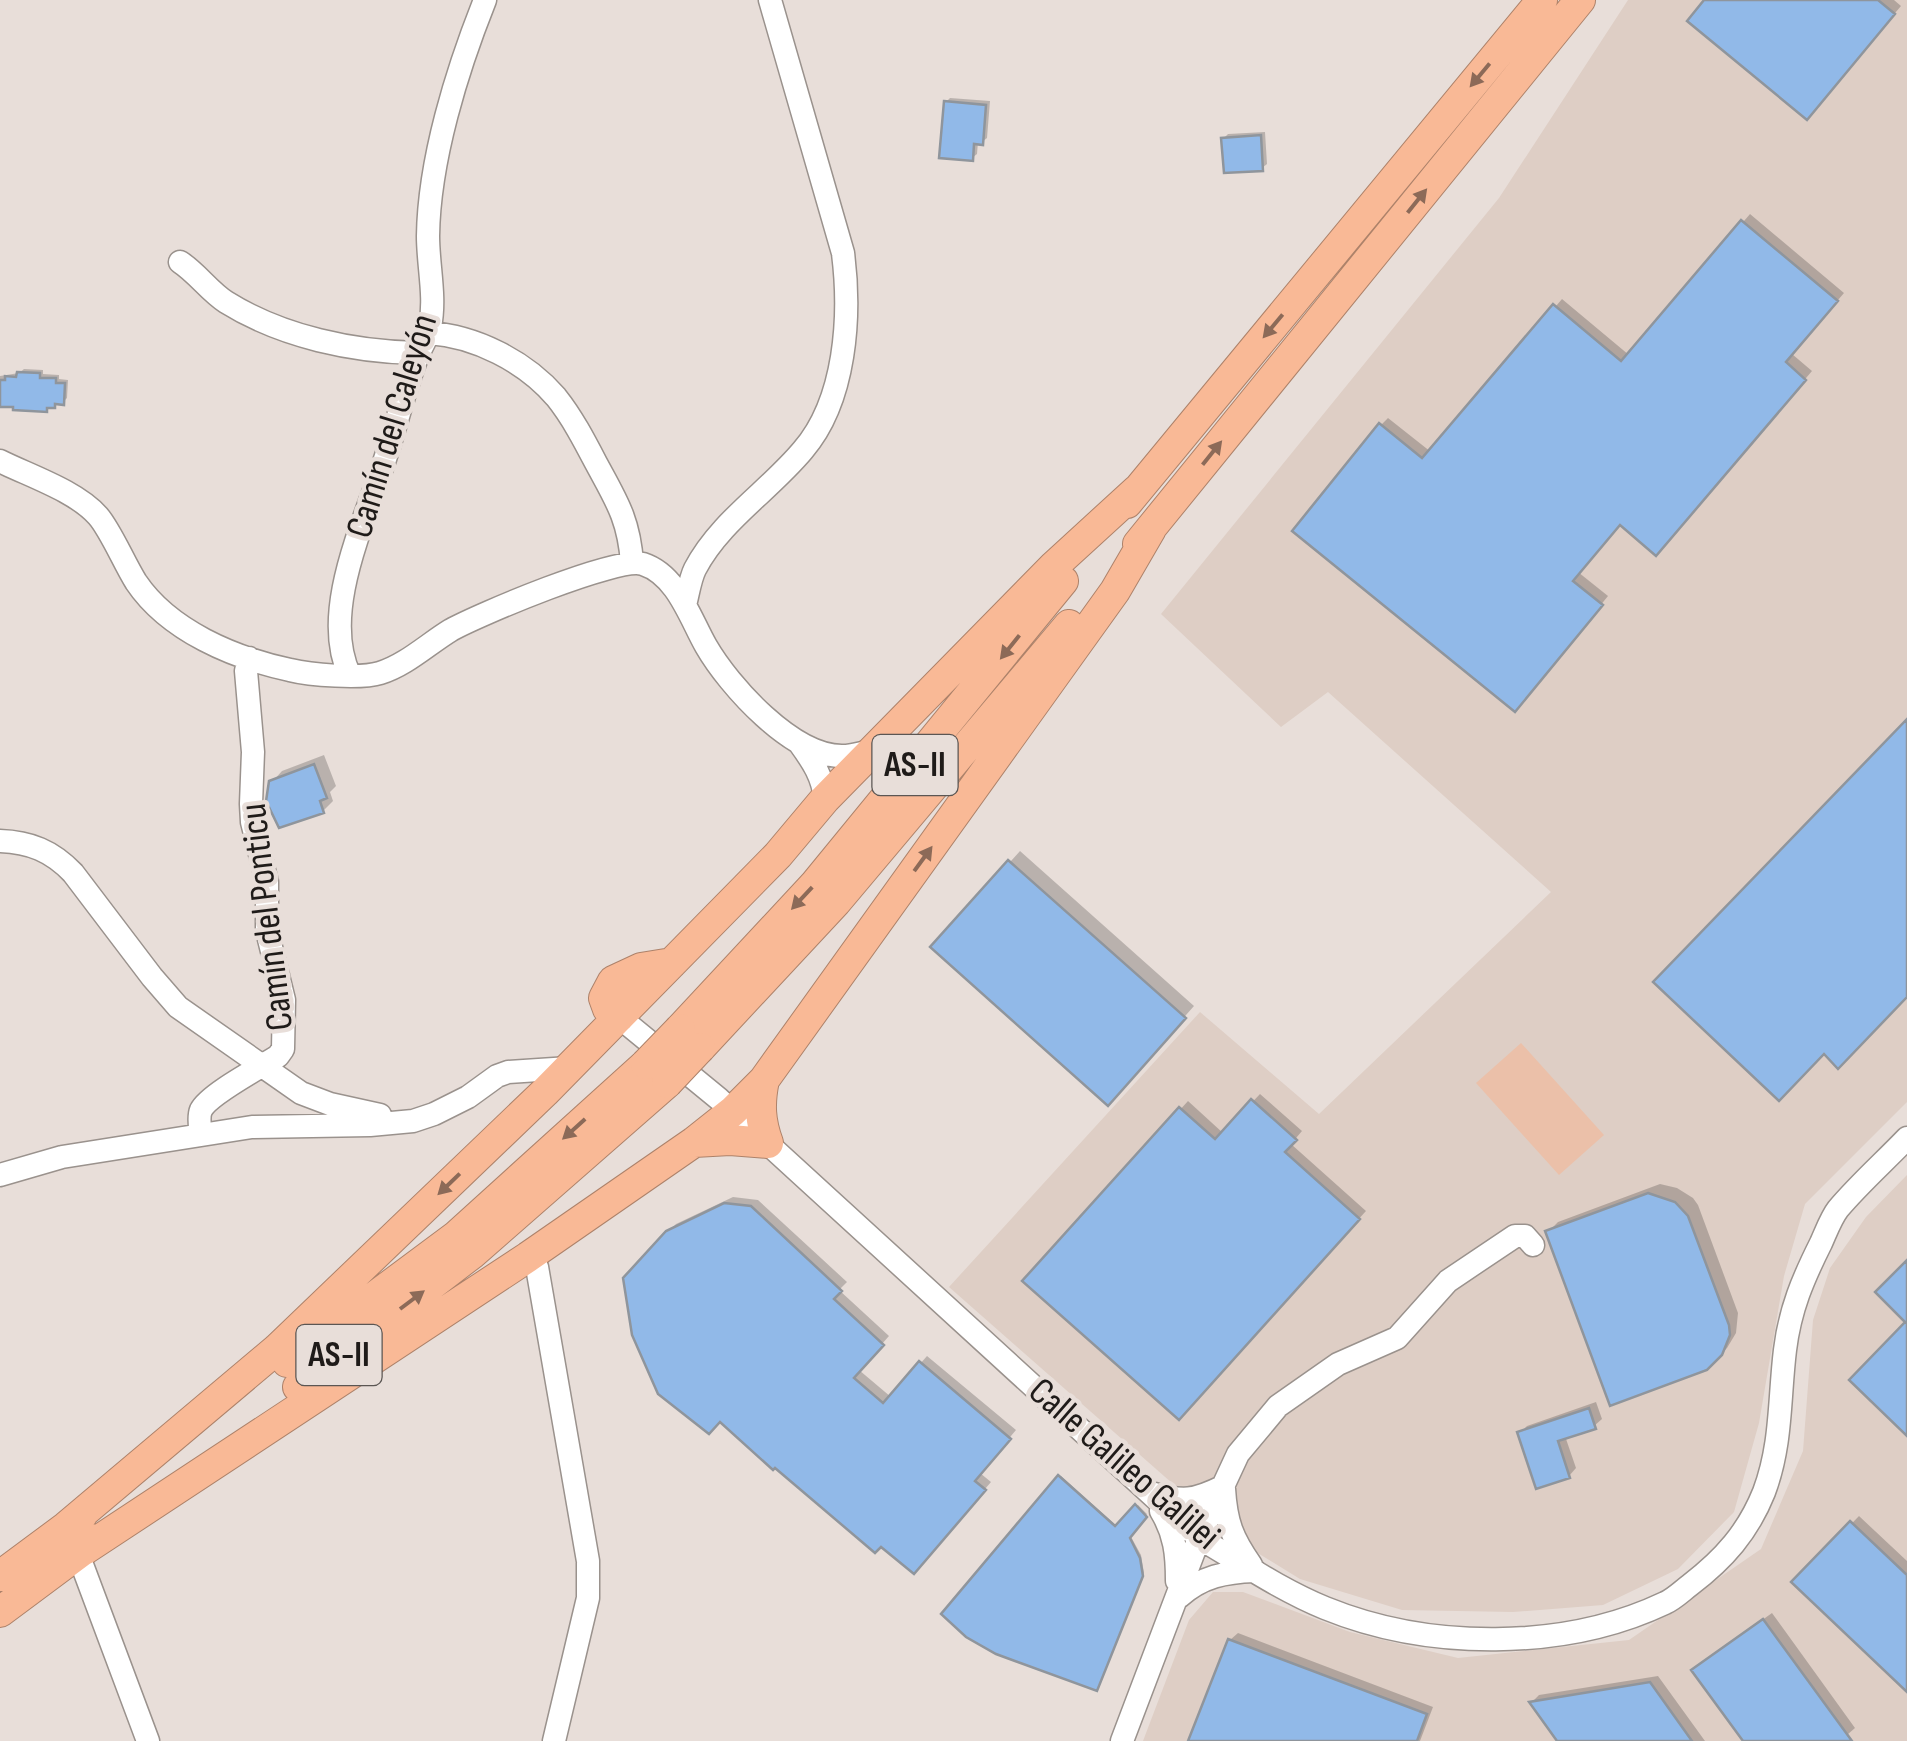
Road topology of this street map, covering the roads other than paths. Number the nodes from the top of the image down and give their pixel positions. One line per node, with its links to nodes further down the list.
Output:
1 (485, 0): 6 (street, Camín del Caleyón)
2 (770, 0): 11 (street)
3 (1542, 0): 8 (highway, AS-II, one-way to 8)
4 (1580, 0): 9 (highway, AS-II, one-way to 4)
5 (180, 262): 6 (street)
6 (424, 343): 10 (street); 13 (street, Camín del Caleyón)
7 (0, 461): 12 (street)
8 (1137, 490): 15 (highway); 18 (highway, AS-II, one-way to 18)
9 (1151, 529): 18 (highway, AS-II); 21 (highway, one-way to 9)
10 (632, 562): 11 (street); 13 (street)
11 (685, 605): 14 (street)
12 (249, 658): 13 (street); 19 (street, Camín del Ponticu)
13 (350, 676)
14 (798, 741): 15 (street); 15 (street)
15 (835, 787): 17 (highway)
16 (0, 841): 19 (street)
17 (619, 1016): 20 (highway); 24 (street, Calle Galileo Galilei)
18 (690, 1039): 36 (highway, AS-II, bridge)
19 (262, 1066): 25 (street); 26 (street, Camín del Ponticu)
20 (569, 1068): 22 (highway); 23 (street)
21 (764, 1080): 24 (highway); 29 (highway)
22 (544, 1092): 23 (street); 36 (highway, one-way to 36)
23 (468, 1097): 25 (street)
24 (726, 1105): 28 (highway); 29 (street, Calle Galileo Galilei)
25 (413, 1120): 26 (street)
26 (201, 1135): 30 (street)
27 (1907, 1138): 37 (street, Calle Galileo Galilei)
28 (694, 1142): 29 (highway); 32 (highway)
29 (768, 1143): 34 (street, Calle Galileo Galilei)
30 (0, 1175)
31 (1533, 1246): 33 (street)
32 (528, 1257): 36 (highway); 42 (street)
33 (1224, 1486): 34 (street); 35 (street); 37 (street)
34 (1150, 1493): 35 (street, Calle Galileo Galilei); 39 (street)
35 (1199, 1538): 37 (street, Calle Galileo Galilei); 39 (street)
36 (76, 1543): 38 (highway, AS-II); 40 (highway, AS-II); 41 (street)
37 (1256, 1571): 39 (street)
38 (0, 1576)
39 (1177, 1599): 43 (street)
40 (0, 1612)
41 (148, 1741)
42 (554, 1741)
43 (1122, 1741)

